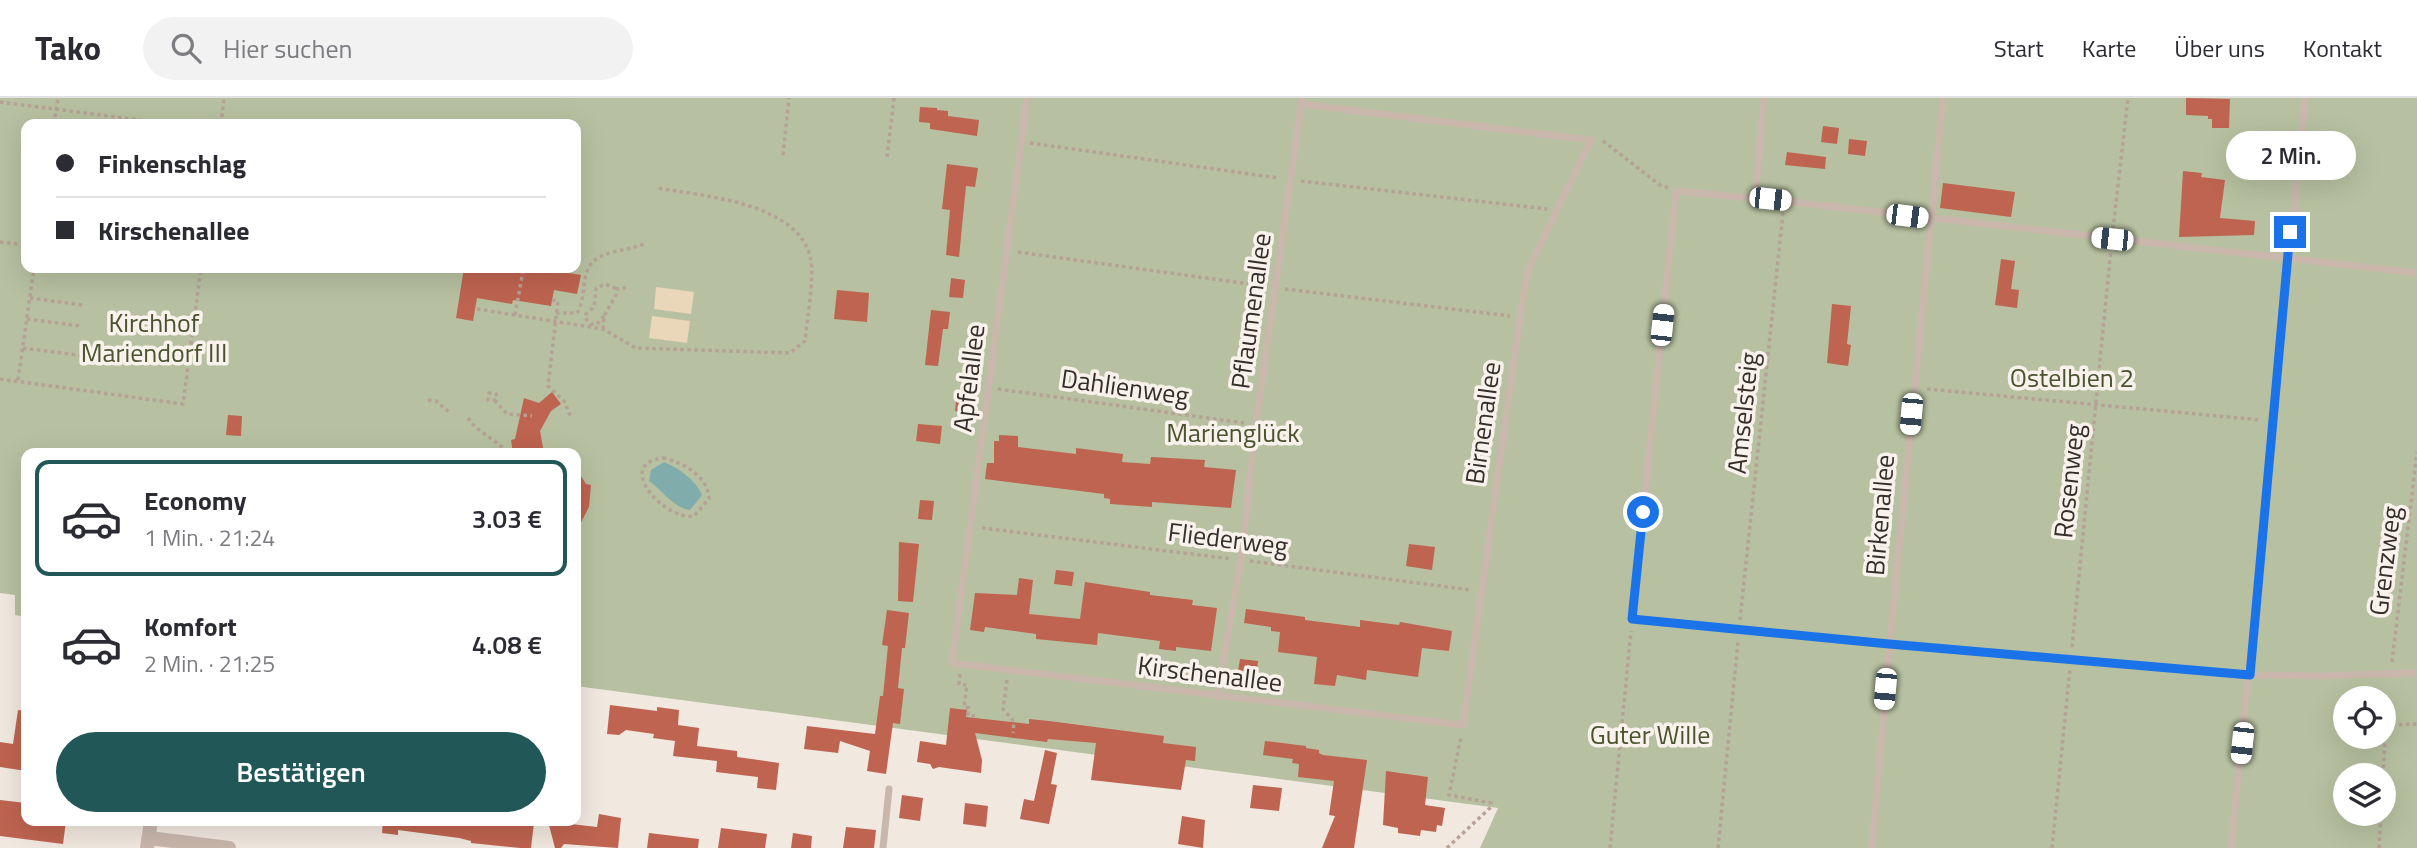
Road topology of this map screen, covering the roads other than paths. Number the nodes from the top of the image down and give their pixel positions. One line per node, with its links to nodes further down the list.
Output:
1 (1027, 98): 11 (lane, Apfelallee)
2 (1764, 98): 6 (lane)
3 (1943, 98): 7 (lane, Birkenallee)
4 (2305, 98): 8 (lane)
5 (1302, 101): 14 (lane, Pflaumenallee); 15 (lane, Birnenallee)
6 (1755, 198): 7 (lane); 10 (lane)
7 (1931, 219): 8 (lane); 10 (lane, Birkenallee)
8 (2287, 259): 9 (lane); 13 (lane)
9 (2417, 273)
10 (1889, 644): 13 (lane); 20 (lane, Birkenallee)
11 (952, 663): 14 (lane, Kirschenallee)
12 (2417, 673): 13 (lane)
13 (2250, 675): 21 (lane)
14 (1217, 697): 15 (lane, Kirschenallee)
15 (1463, 725)
16 (890, 789): 19 (lane)
17 (148, 843): 18 (street)
18 (229, 848)
19 (883, 848)
20 (1872, 848)
21 (2231, 848)

